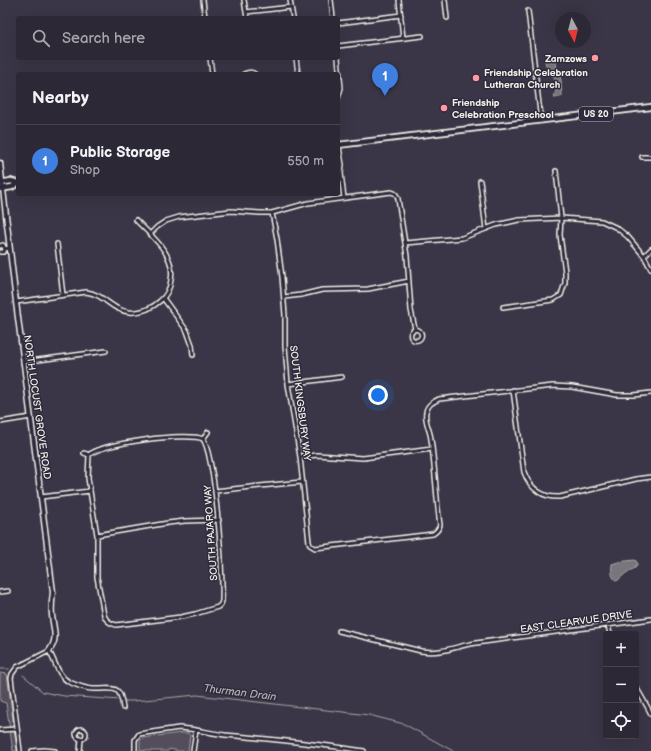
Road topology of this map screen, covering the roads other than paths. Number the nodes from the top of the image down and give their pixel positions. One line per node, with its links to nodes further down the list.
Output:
1 (203, 0): 11 (street)
2 (244, 0): 9 (street)
3 (290, 0): 7 (street)
4 (331, 0): 14 (street)
5 (399, 0): 10 (street)
6 (445, 0): 15 (street)
7 (291, 7): 9 (street); 13 (street)
8 (528, 11): 27 (street)
9 (246, 12): 12 (street)
10 (401, 15): 16 (street); 18 (street)
11 (205, 16)
12 (247, 16)
13 (292, 16)
14 (333, 16)
15 (447, 18)
16 (340, 23)
17 (422, 36): 18 (street)
18 (403, 38): 19 (street)
19 (340, 46)
20 (210, 60): 23 (street)
21 (296, 60): 24 (street)
22 (338, 60): 25 (street)
23 (212, 72)
24 (298, 72)
25 (339, 72)
26 (651, 107): 27 (main road, US 20)
27 (541, 121): 28 (main road, US 20)
28 (340, 145)
29 (340, 155): 40 (street)
30 (642, 157): 31 (street)
31 (651, 157)
32 (0, 163): 35 (street, NORTH LOCUST GROVE ROAD)
33 (556, 171): 42 (street)
34 (480, 181): 44 (street)
35 (1, 182): 36 (main road); 38 (street, NORTH LOCUST GROVE ROAD)
36 (16, 182)
37 (16, 184): 38 (main road)
38 (2, 189): 49 (street, NORTH LOCUST GROVE ROAD)
39 (338, 197): 40 (street); 41 (street)
40 (344, 198): 46 (street)
41 (272, 212): 45 (street); 56 (street, SOUTH KINGSBURY WAY)
42 (561, 218): 44 (street); 52 (street); 59 (street)
43 (136, 220): 45 (street)
44 (486, 229): 46 (street)
45 (150, 234): 57 (street)
46 (405, 243): 54 (street)
47 (57, 244): 55 (street)
48 (0, 246): 49 (street)
49 (7, 248): 51 (street); 58 (street, NORTH LOCUST GROVE ROAD)
50 (651, 249): 52 (street)
51 (0, 252)
52 (644, 256): 53 (street)
53 (651, 269)
54 (409, 281): 56 (street); 60 (street)
55 (63, 295): 57 (street); 58 (street)
56 (284, 297): 65 (street, SOUTH KINGSBURY WAY)
57 (163, 298): 62 (street)
58 (16, 302): 63 (street, NORTH LOCUST GROVE ROAD)
59 (503, 307)
60 (415, 329)
61 (106, 351): 63 (street)
62 (193, 355)
63 (23, 362): 68 (street, NORTH LOCUST GROVE ROAD)
64 (342, 377): 65 (street)
65 (288, 384): 75 (street, SOUTH KINGSBURY WAY)
66 (513, 390): 67 (street); 72 (street); 76 (street)
67 (651, 393)
68 (31, 417): 69 (street); 80 (street, NORTH LOCUST GROVE ROAD)
69 (0, 422)
70 (208, 432): 71 (street)
71 (203, 439): 74 (street); 79 (street, SOUTH PAJARO WAY)
72 (432, 449): 75 (street); 77 (street, SOUTH KINGSBURY WAY)
73 (84, 453): 74 (street)
74 (89, 455): 78 (street)
75 (300, 457): 77 (street, SOUTH KINGSBURY WAY)
76 (651, 477)
77 (302, 482): 79 (street)
78 (90, 490): 80 (street); 82 (street)
79 (215, 491): 81 (street, SOUTH PAJARO WAY)
80 (41, 497): 89 (street, NORTH LOCUST GROVE ROAD)
81 (219, 520): 82 (street); 82 (street, SOUTH PAJARO WAY)
82 (97, 535)
83 (8, 591): 84 (street)
84 (0, 592)
85 (651, 619): 86 (street, EAST CLEARVUE DRIVE)
86 (608, 625): 87 (street, EAST CLEARVUE DRIVE); 88 (street)
87 (339, 631)
88 (609, 631)
89 (49, 651): 91 (street); 93 (street)
90 (639, 692): 92 (street)
91 (123, 708)
92 (651, 714)
93 (17, 729): 94 (street); 98 (street)
94 (0, 730)
95 (196, 730): 97 (street); 102 (street); 103 (street)
96 (81, 739): 101 (street)
97 (333, 746): 104 (street); 105 (street)
98 (20, 751)
99 (32, 751): 100 (street)
100 (55, 751)
101 (80, 751)
102 (135, 751)
103 (193, 751)
104 (332, 751)
105 (364, 751)

